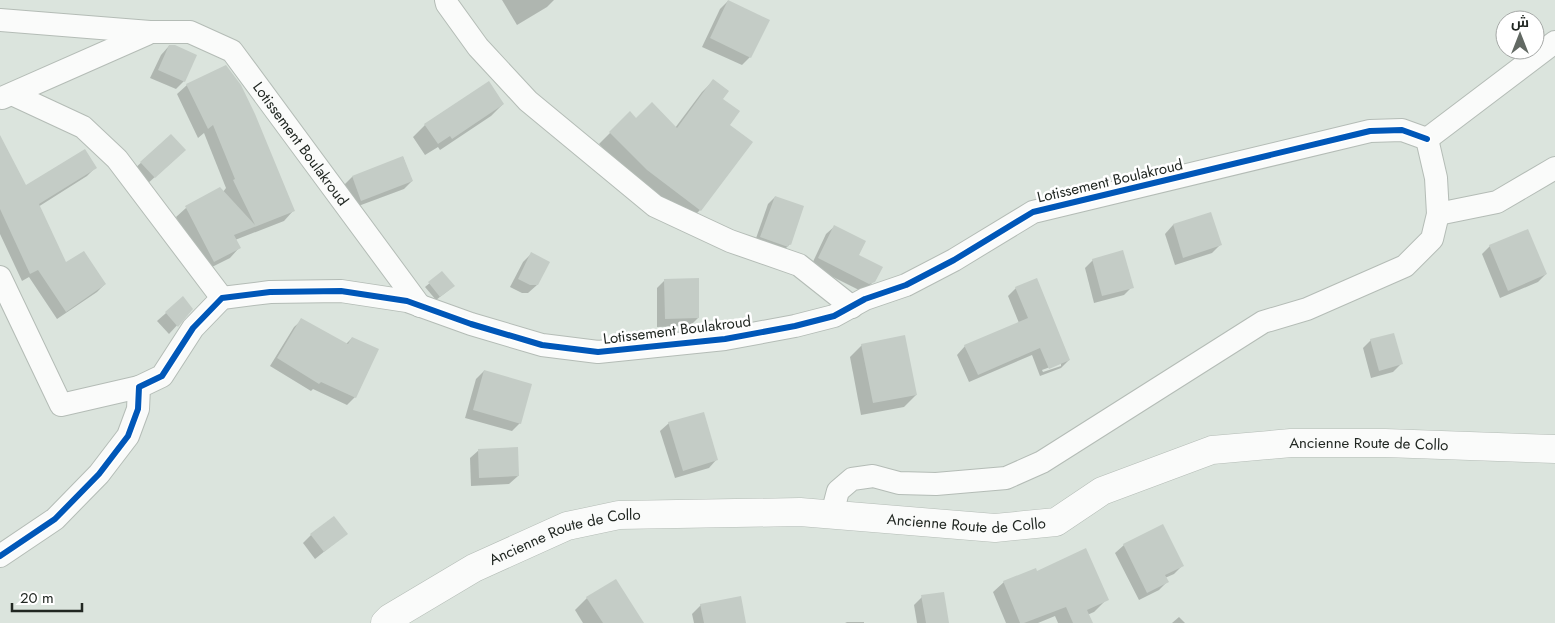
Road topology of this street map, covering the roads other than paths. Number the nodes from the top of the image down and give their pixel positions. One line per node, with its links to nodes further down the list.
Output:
1 (446, 0): 12 (street)
2 (0, 20): 3 (street, Lotissement Boulakroud)
3 (150, 32): 5 (street, Lotissement Boulakroud); 11 (street, Lotissement Boulakroud)
4 (1555, 42): 6 (street)
5 (6, 96): 10 (street)
6 (1428, 139): 8 (street); 12 (street, Lotissement Boulakroud)
7 (1555, 168): 8 (street)
8 (1438, 214): 15 (street)
9 (0, 277): 13 (street)
10 (222, 298): 11 (street, Lotissement Boulakroud); 13 (street)
11 (420, 306): 12 (street, Lotissement Boulakroud)
12 (852, 306)
13 (139, 387): 16 (street)
14 (1555, 449): 15 (main road, Ancienne Route de Collo)
15 (832, 514): 17 (main road, Ancienne Route de Collo)
16 (0, 556)
17 (385, 623)

